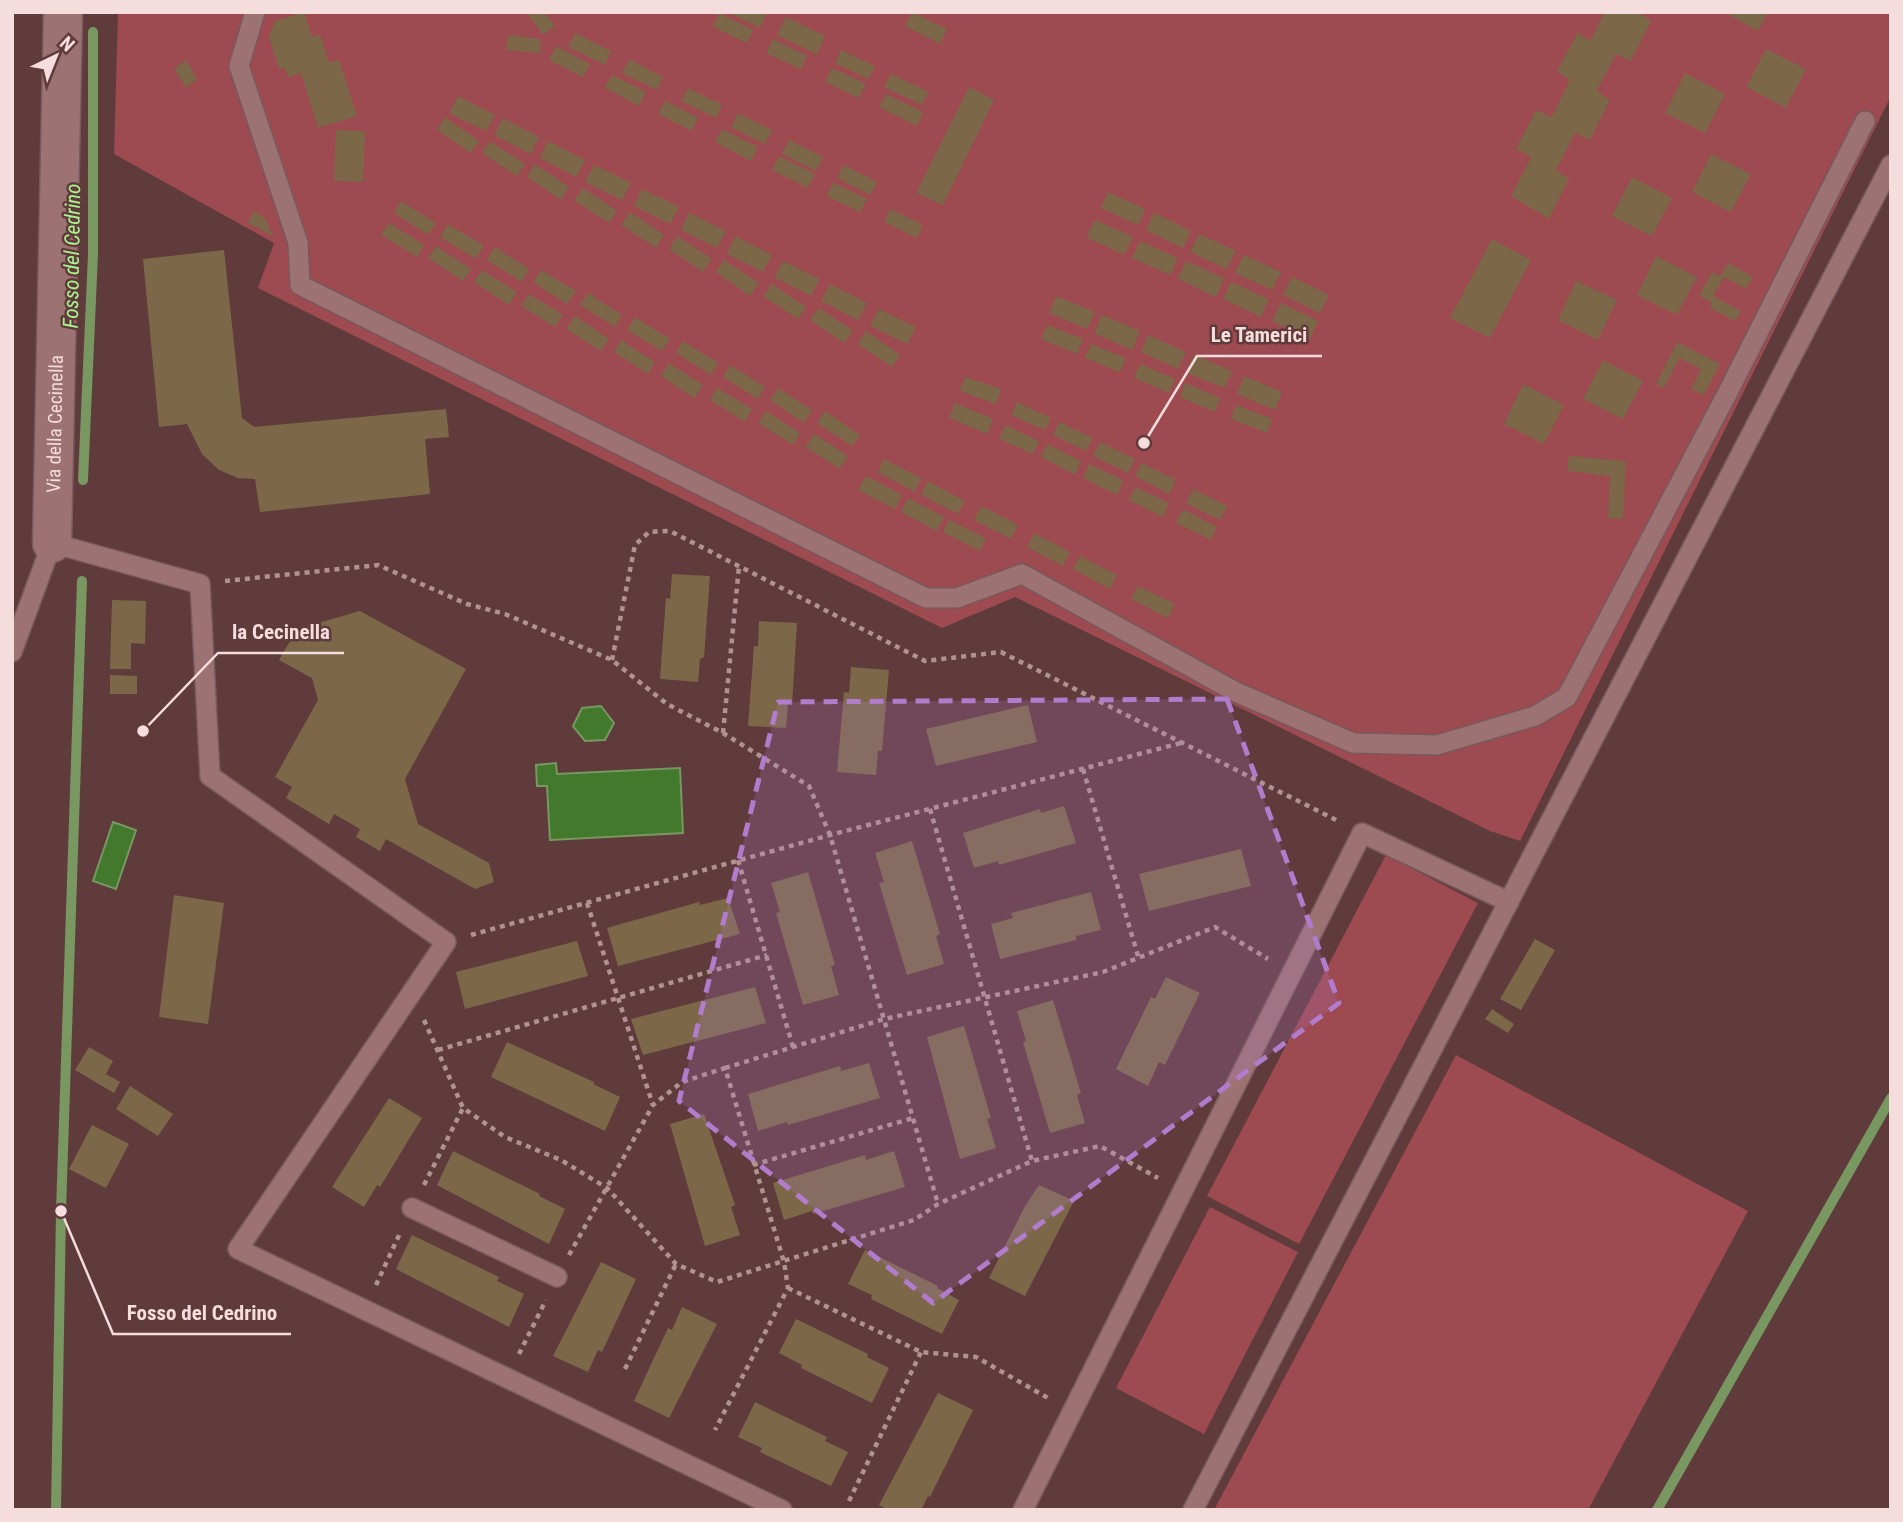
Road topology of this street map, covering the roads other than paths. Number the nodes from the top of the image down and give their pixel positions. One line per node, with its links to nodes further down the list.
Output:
1 (63, 12): 5 (street, Via della Cecinella)
2 (255, 12): 3 (lane)
3 (1866, 121)
4 (1891, 165): 7 (lane)
5 (52, 543): 6 (lane); 10 (lane)
6 (12, 652)
7 (1509, 902): 11 (lane); 12 (lane)
8 (412, 1208): 9 (lane)
9 (557, 1277)
10 (782, 1510)
11 (1023, 1510)
12 (1193, 1510)

